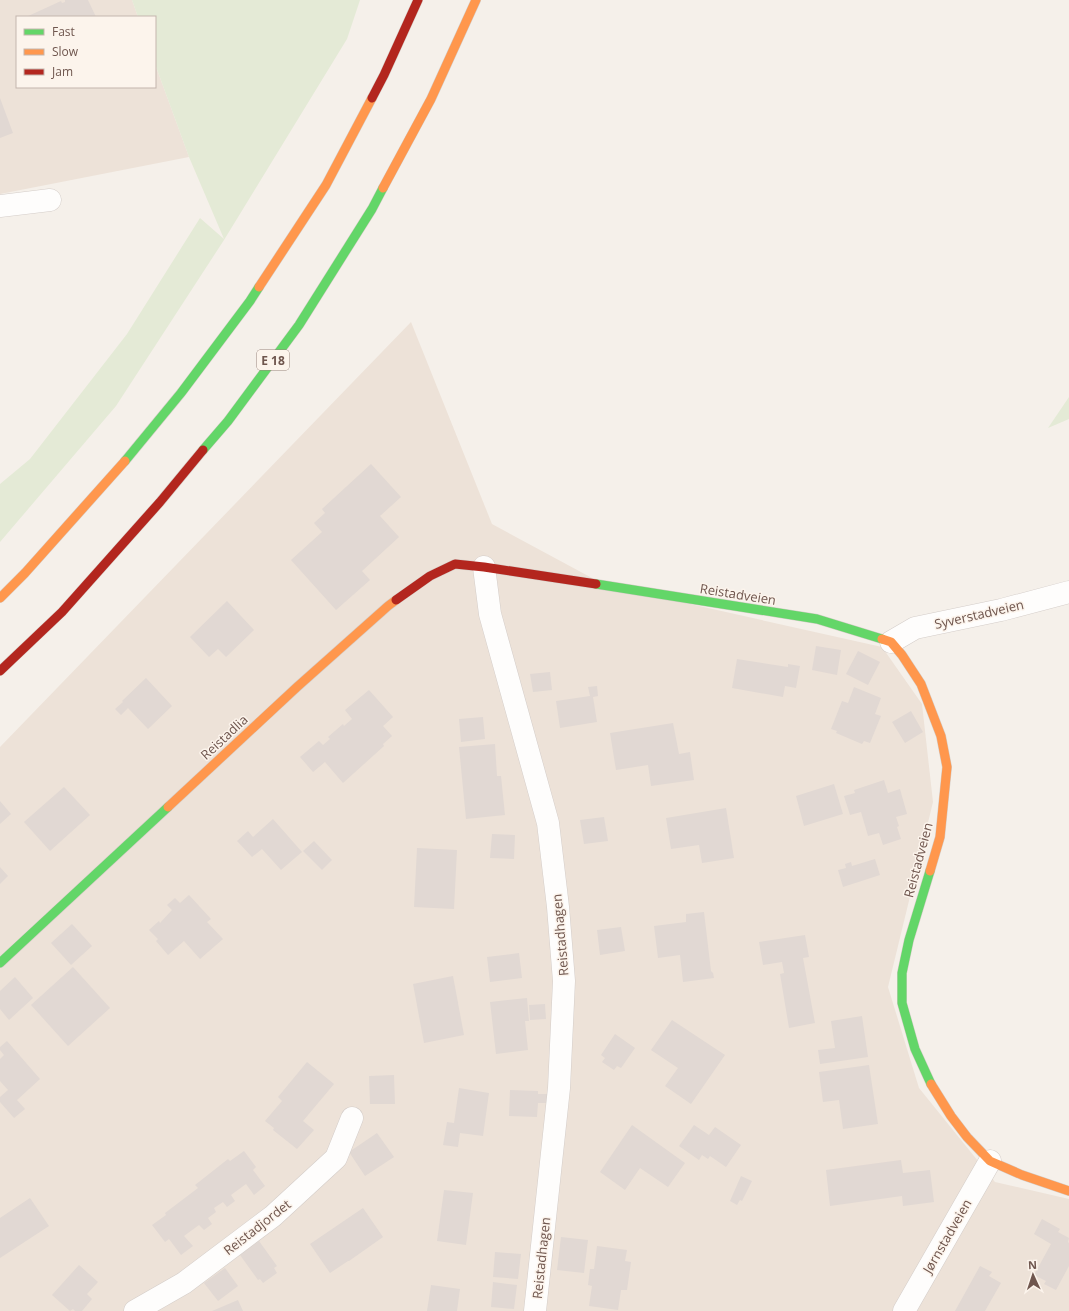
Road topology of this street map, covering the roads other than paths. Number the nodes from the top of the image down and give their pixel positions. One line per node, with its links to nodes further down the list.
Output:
1 (418, 0): 7 (main road)
2 (476, 0): 9 (main road, E 18)
3 (50, 200): 4 (street)
4 (0, 206)
5 (484, 567): 8 (main road, Reistadveien); 10 (main road, Reistadlia); 15 (street, Reistadhagen)
6 (1069, 592): 8 (street, Syverstadveien)
7 (0, 598)
8 (891, 642): 12 (main road, Reistadveien)
9 (0, 671)
10 (0, 963)
11 (352, 1118): 14 (street, Reistadjordet)
12 (990, 1161): 13 (main road, Reistadveien); 16 (street, Jørnstadveien)
13 (1069, 1191)
14 (135, 1311)
15 (535, 1311)
16 (904, 1311)

